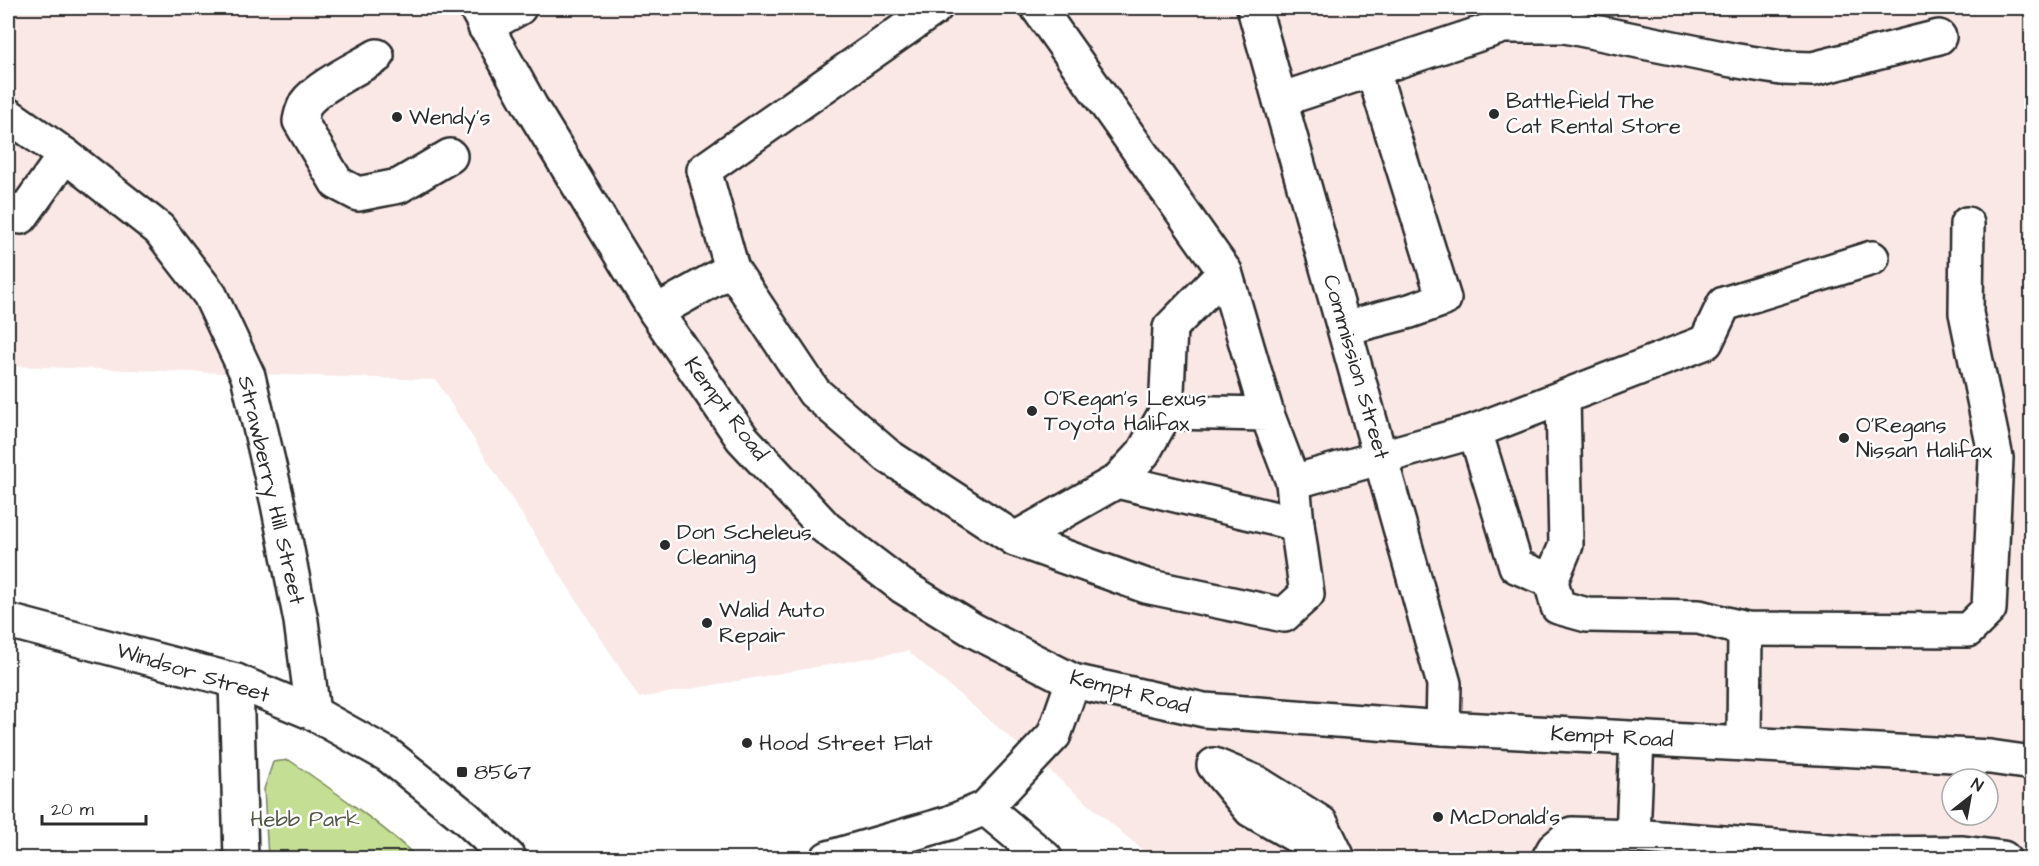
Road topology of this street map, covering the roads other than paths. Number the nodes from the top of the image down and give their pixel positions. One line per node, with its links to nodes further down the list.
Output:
1 (519, 8): 5 (street)
2 (934, 8): 16 (street)
3 (1038, 8): 17 (street)
4 (1254, 8): 9 (street, Commission Street)
5 (481, 17): 18 (street, Kempt Road)
6 (1939, 37): 8 (street)
7 (377, 57): 12 (street)
8 (1373, 71): 9 (street); 19 (street)
9 (1280, 100): 19 (street, Commission Street)
10 (8, 115): 11 (street, Strawberry Hill Street)
11 (65, 155): 13 (street); 34 (street, Strawberry Hill Street)
12 (450, 156)
13 (8, 208)
14 (1967, 224): 31 (street)
15 (1872, 258): 20 (street)
16 (732, 269): 18 (street); 28 (street)
17 (1225, 272): 21 (street); 22 (street)
18 (656, 312): 33 (street, Kempt Road)
19 (1345, 328): 24 (street, Commission Street)
20 (1563, 398): 23 (street); 29 (street)
21 (1166, 412): 22 (street); 25 (street)
22 (1267, 414): 26 (street)
23 (1475, 431): 24 (street); 29 (street)
24 (1381, 457): 26 (street); 35 (street, Commission Street)
25 (1117, 481): 27 (street); 28 (street)
26 (1293, 483): 27 (street)
27 (1297, 524): 28 (street)
28 (1015, 539)
29 (1551, 581): 31 (street)
30 (8, 621): 32 (street, Windsor Street)
31 (1745, 629): 37 (street)
32 (236, 681): 34 (street, Windsor Street); 42 (street)
33 (1073, 681): 35 (street, Kempt Road); 39 (street)
34 (313, 713): 43 (street, Windsor Street)
35 (1443, 728): 36 (street, Kempt Road)
36 (1637, 739): 37 (street, Kempt Road); 40 (street)
37 (1744, 743): 38 (street, Kempt Road)
38 (2031, 763)
39 (985, 808): 44 (street); 45 (street)
40 (1633, 836): 41 (street); 46 (street)
41 (1708, 850): 47 (street)
42 (241, 858)
43 (509, 858)
44 (828, 858)
45 (1045, 858)
46 (1549, 858)
47 (2003, 858)

